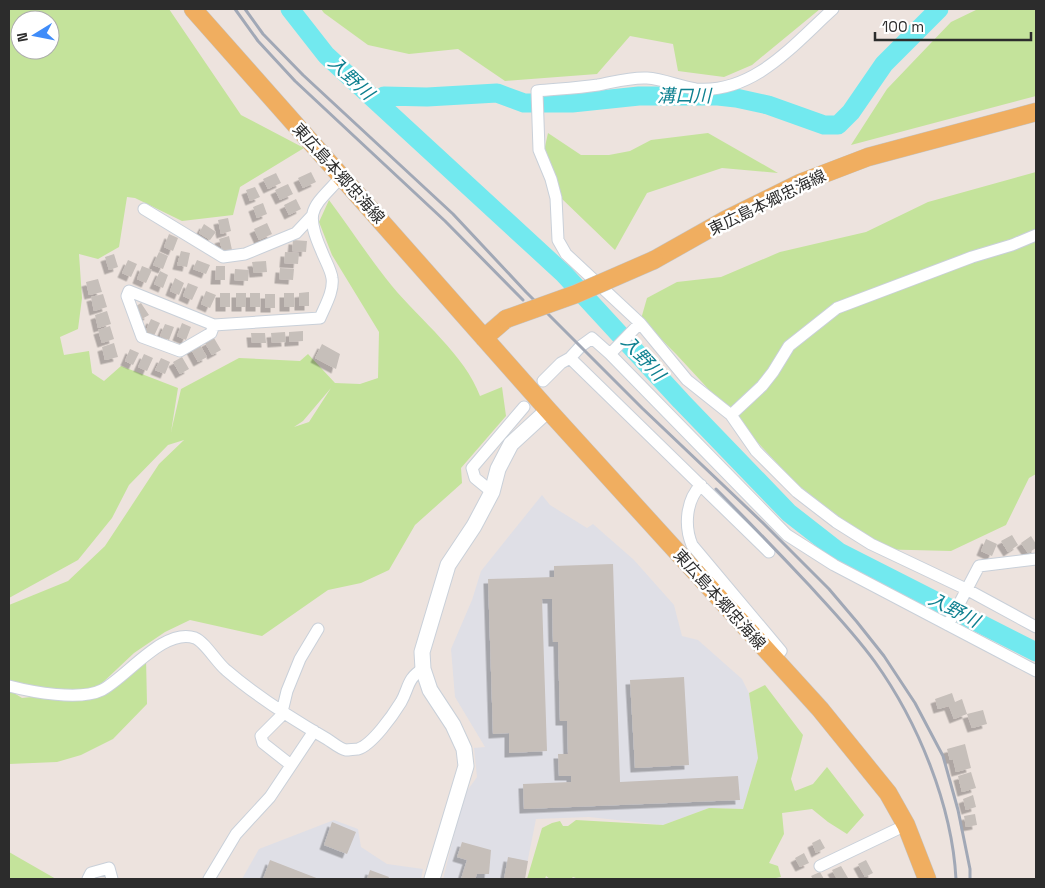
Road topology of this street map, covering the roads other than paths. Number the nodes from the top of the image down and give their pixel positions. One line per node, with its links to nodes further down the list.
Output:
1 (192, 9): 4 (main road, 東広島本郷忠海線)
2 (833, 9): 9 (street)
3 (1036, 112): 10 (main road, 東広島本郷忠海線, bridge)
4 (342, 176): 6 (street); 10 (main road, 東広島本郷忠海線)
5 (144, 209): 6 (street)
6 (311, 217): 8 (street)
7 (1036, 235): 16 (street)
8 (214, 325): 8 (street)
9 (638, 326): 11 (street); 16 (street)
10 (484, 338): 15 (main road, 東広島本郷忠海線)
11 (613, 351): 12 (street); 22 (street)
12 (570, 358): 13 (street); 17 (street)
13 (543, 381)
14 (524, 407): 18 (street)
15 (548, 410): 18 (street); 25 (main road, 東広島本郷忠海線)
16 (731, 415): 21 (street)
17 (700, 485): 19 (street); 25 (street)
18 (492, 492): 26 (street)
19 (769, 552)
20 (1036, 559): 21 (street)
21 (965, 591): 22 (street); 23 (street)
22 (948, 625): 27 (street)
23 (1036, 627)
24 (318, 629): 29 (street)
25 (775, 659): 32 (main road, 東広島本郷忠海線)
26 (423, 669): 30 (street); 37 (street)
27 (1036, 671)
28 (9, 686): 29 (street)
29 (282, 710): 30 (street); 31 (street)
30 (314, 731): 31 (street)
31 (291, 765): 36 (street)
32 (906, 825): 33 (street); 38 (main road, 東広島本郷忠海線)
33 (820, 866)
34 (88, 879): 35 (street)
35 (112, 879)
36 (209, 879)
37 (432, 879)
38 (927, 879)

